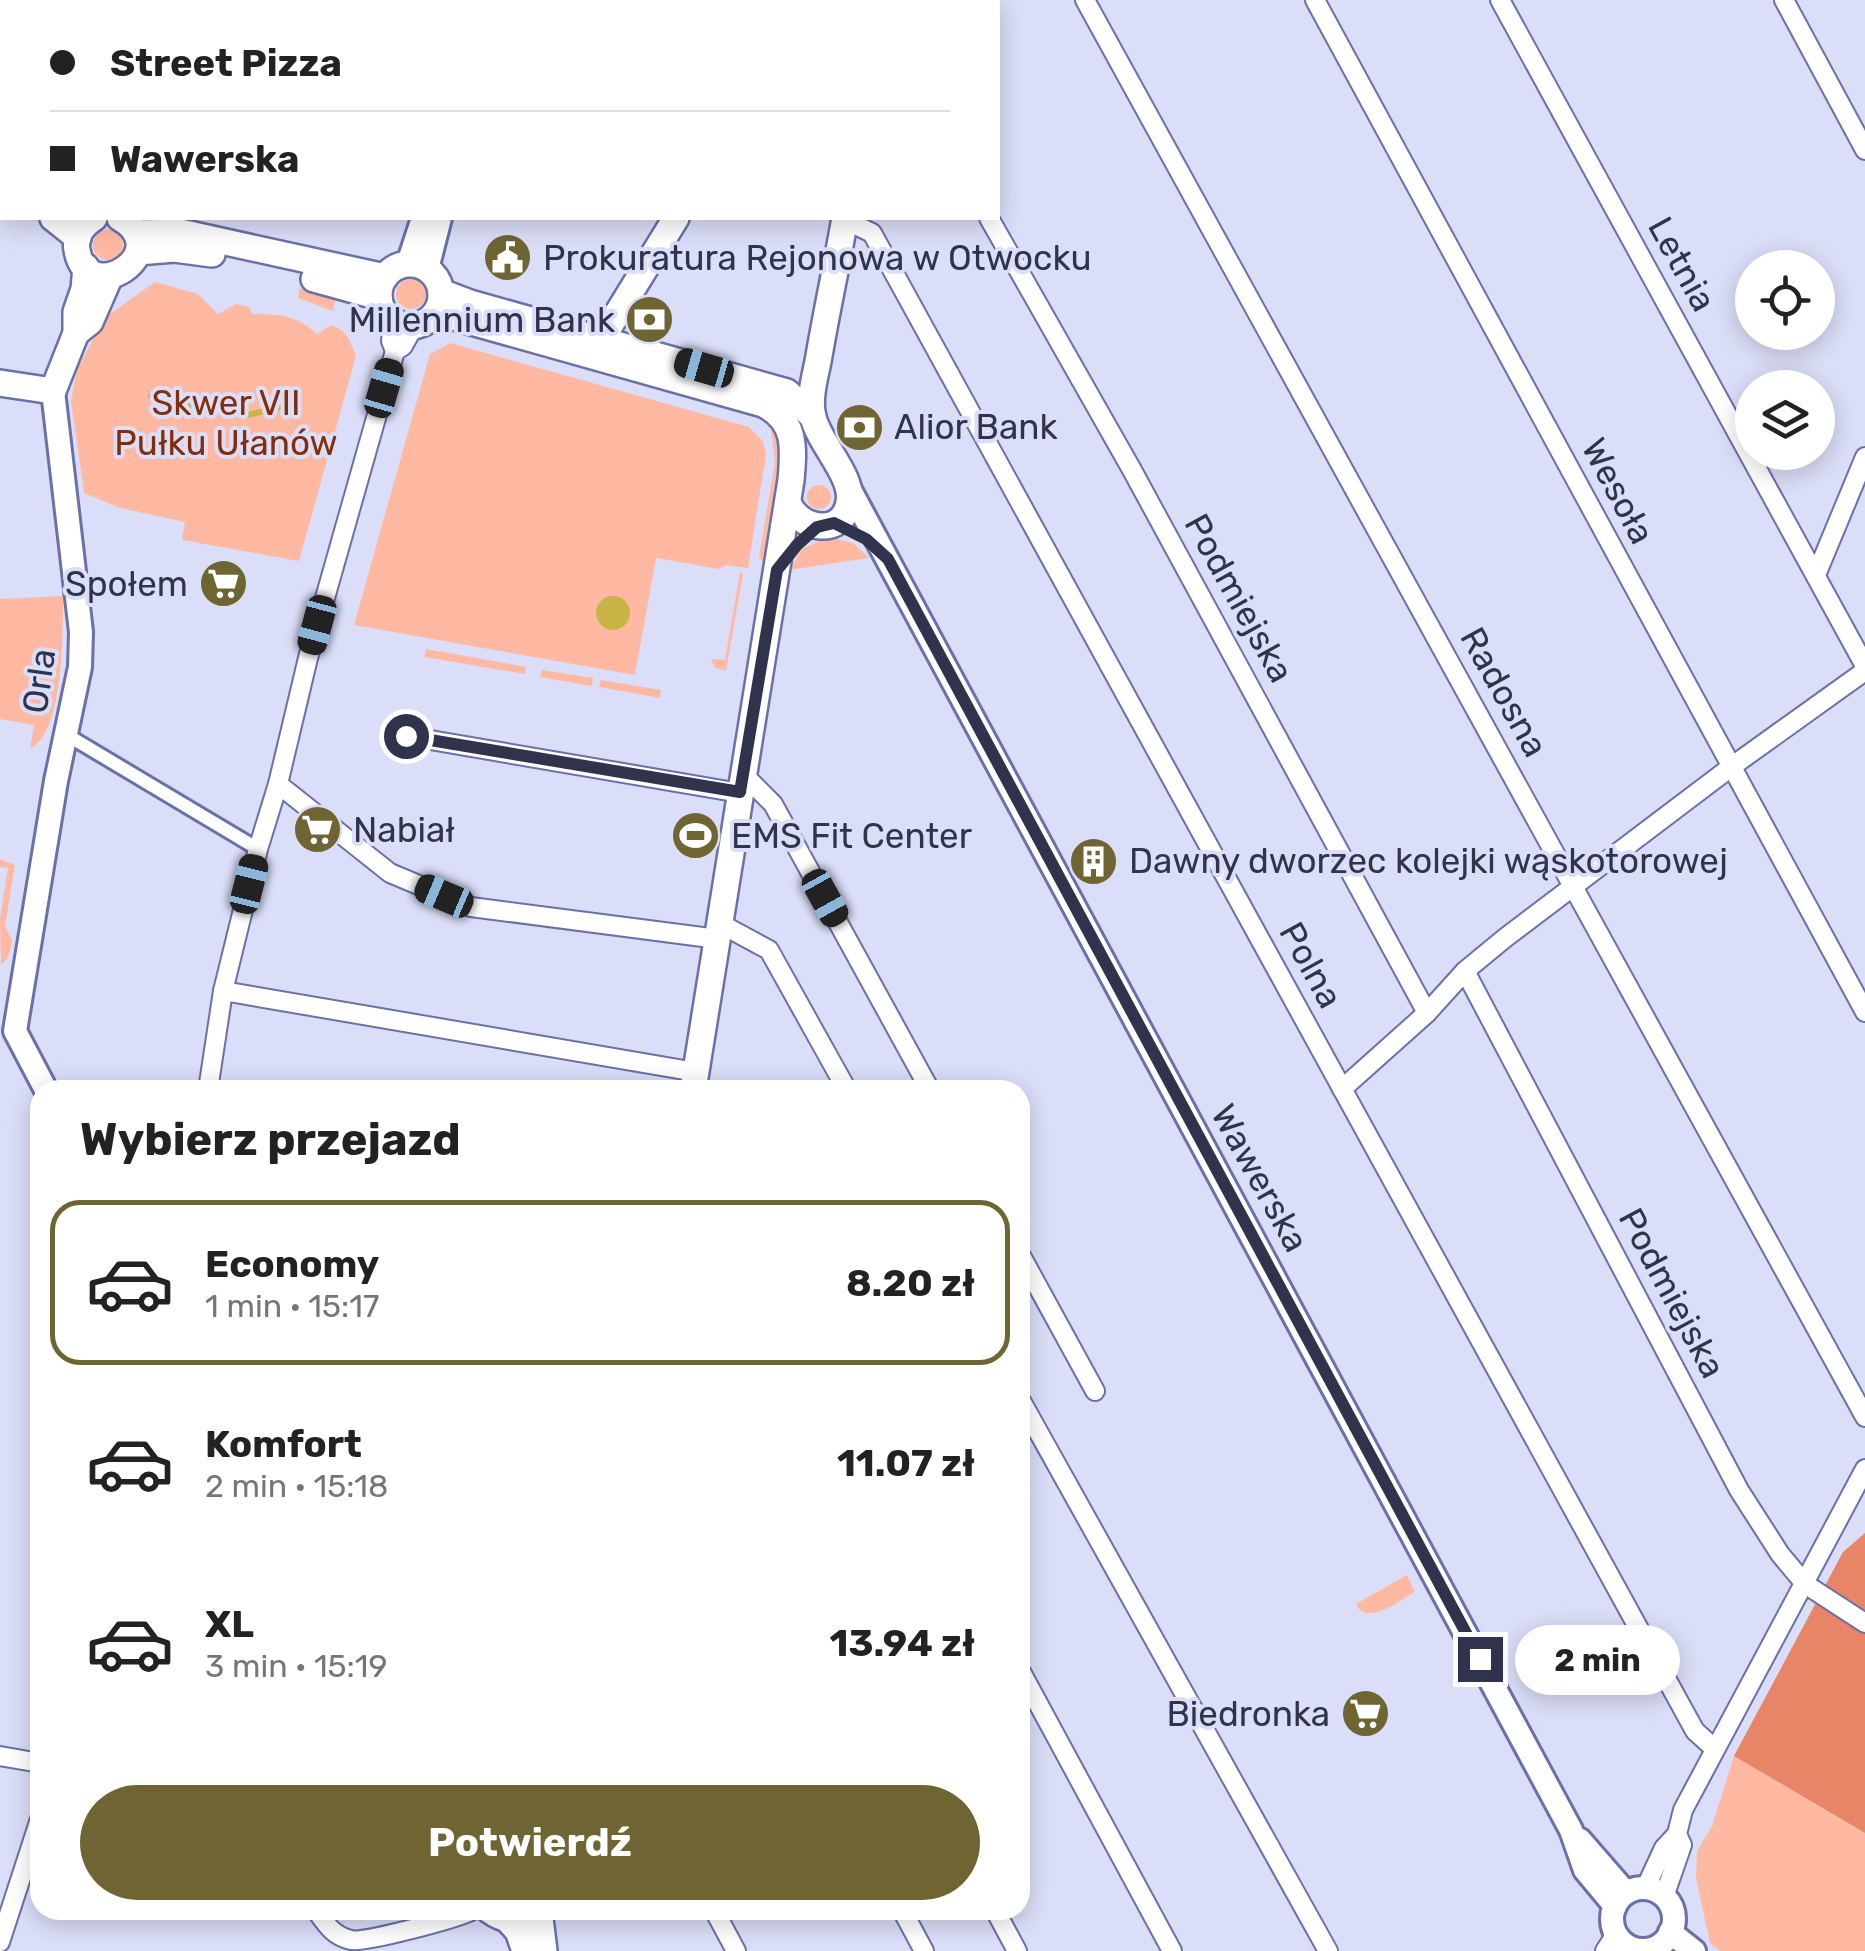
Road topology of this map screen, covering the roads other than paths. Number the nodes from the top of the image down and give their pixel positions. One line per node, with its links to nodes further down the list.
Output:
1 (1085, 0): 36 (street, Radosna)
2 (1315, 0): 32 (street, Wesoła)
3 (1500, 0): 28 (street, Letnia)
4 (1784, 0): 5 (street)
5 (1865, 150)
6 (423, 220): 14 (street)
7 (439, 220): 14 (street)
8 (675, 220): 18 (main road)
9 (845, 220): 21 (main road)
10 (847, 220): 48 (street, Polna)
11 (990, 220): 40 (street, Podmiejska)
12 (87, 223): 15 (main road)
13 (131, 234): 15 (main road); 16 (main road)
14 (418, 266): 16 (main road); 17 (main road)
15 (98, 272): 20 (main road, Orla)
16 (382, 287): 17 (main road)
17 (421, 313): 18 (main road); 24 (main road); 34 (street)
18 (601, 340): 21 (main road)
19 (0, 383): 20 (main road)
20 (53, 391): 30 (street, Orla)
21 (813, 417): 23 (main road)
22 (1865, 457): 28 (street)
23 (844, 481): 24 (main road); 25 (main road); 26 (street, Wawerska)
24 (790, 491): 25 (main road); 27 (main road)
25 (826, 525): 26 (street, Wawerska); 27 (main road)
26 (888, 559): 61 (street, Wawerska)
27 (777, 570): 33 (main road)
28 (1816, 575): 29 (street, Letnia)
29 (1865, 668): 32 (street)
30 (66, 735): 35 (street); 42 (street, Orla)
31 (406, 736): 33 (street)
32 (1730, 767): 36 (street); 41 (street, Wesoła)
33 (742, 783): 37 (main road); 47 (street)
34 (278, 784): 35 (street); 37 (street)
35 (258, 849): 39 (street)
36 (1574, 885): 38 (street); 52 (street, Radosna)
37 (719, 931): 45 (main road); 46 (street)
38 (1465, 971): 40 (street); 54 (street, Podmiejska)
39 (223, 990): 43 (street); 44 (street)
40 (1427, 1012): 48 (street)
41 (1865, 1012)
42 (41, 1080)
43 (210, 1080)
44 (689, 1080)
45 (694, 1080)
46 (841, 1080)
47 (925, 1080)
48 (1342, 1089): 57 (street, Polna)
49 (1030, 1272): 50 (street)
50 (1095, 1391)
51 (1030, 1417): 77 (street)
52 (1865, 1417)
53 (1865, 1469): 54 (street)
54 (1804, 1584): 55 (street); 57 (street)
55 (1865, 1623)
56 (1030, 1688): 76 (street)
57 (1715, 1749): 61 (street)
58 (0, 1756): 59 (street)
59 (30, 1761)
60 (30, 1850): 69 (street)
61 (1638, 1896): 70 (street); 70 (street)
62 (324, 1920): 63 (street)
63 (448, 1920)
64 (504, 1920): 71 (main road)
65 (539, 1920): 72 (main road)
66 (719, 1920): 73 (street)
67 (907, 1920): 74 (street)
68 (1000, 1920): 75 (street)
69 (0, 1942)
70 (1639, 1945): 78 (street)
71 (525, 1951)
72 (544, 1951)
73 (736, 1951)
74 (924, 1951)
75 (1017, 1951)
76 (1172, 1951)
77 (1328, 1951)
78 (1694, 1951)

